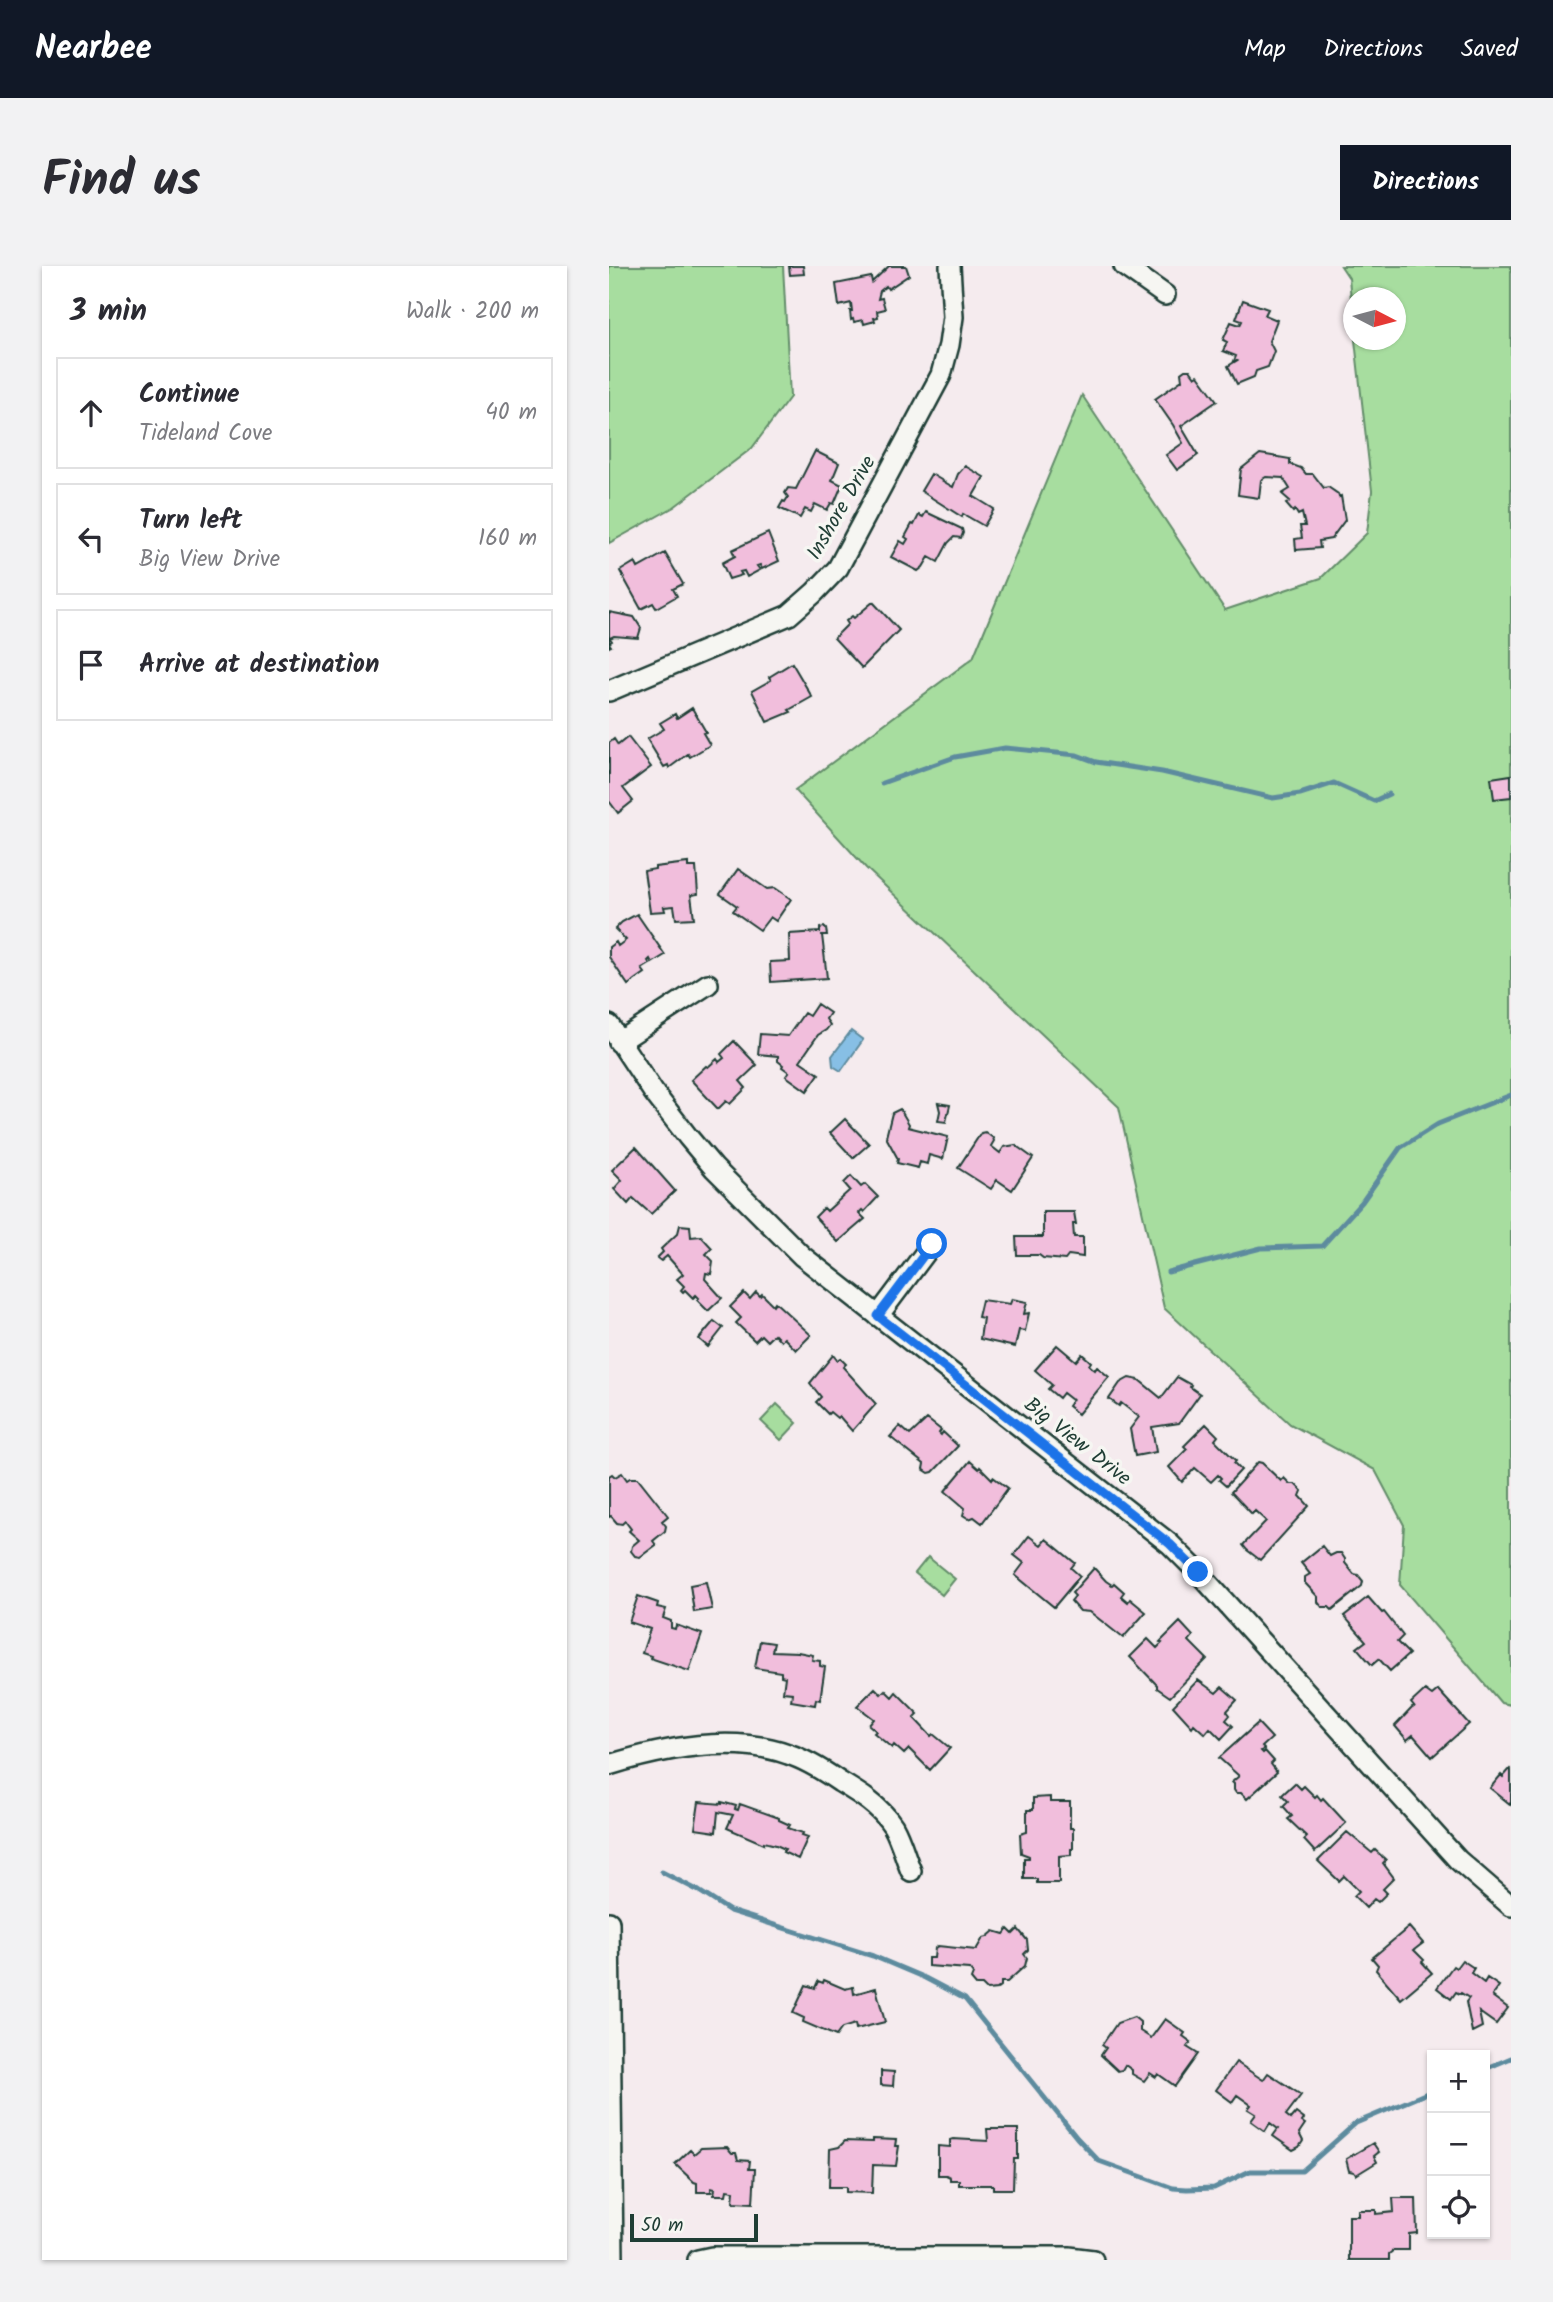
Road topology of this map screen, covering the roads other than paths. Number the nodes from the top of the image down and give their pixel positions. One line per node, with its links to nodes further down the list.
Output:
1 (950, 266): 4 (street, Inshore Drive)
2 (1125, 266): 3 (street)
3 (1165, 295)
4 (609, 691)
5 (708, 984): 6 (street)
6 (614, 1033): 8 (street, Big View Drive)
7 (932, 1244): 8 (street)
8 (878, 1316): 11 (street, Big View Drive)
9 (609, 1765): 10 (street)
10 (911, 1871)
11 (1511, 1906)
12 (609, 1922): 13 (street)
13 (610, 2013): 14 (street)
14 (613, 2260)
15 (698, 2260): 16 (street)
16 (1093, 2260)

